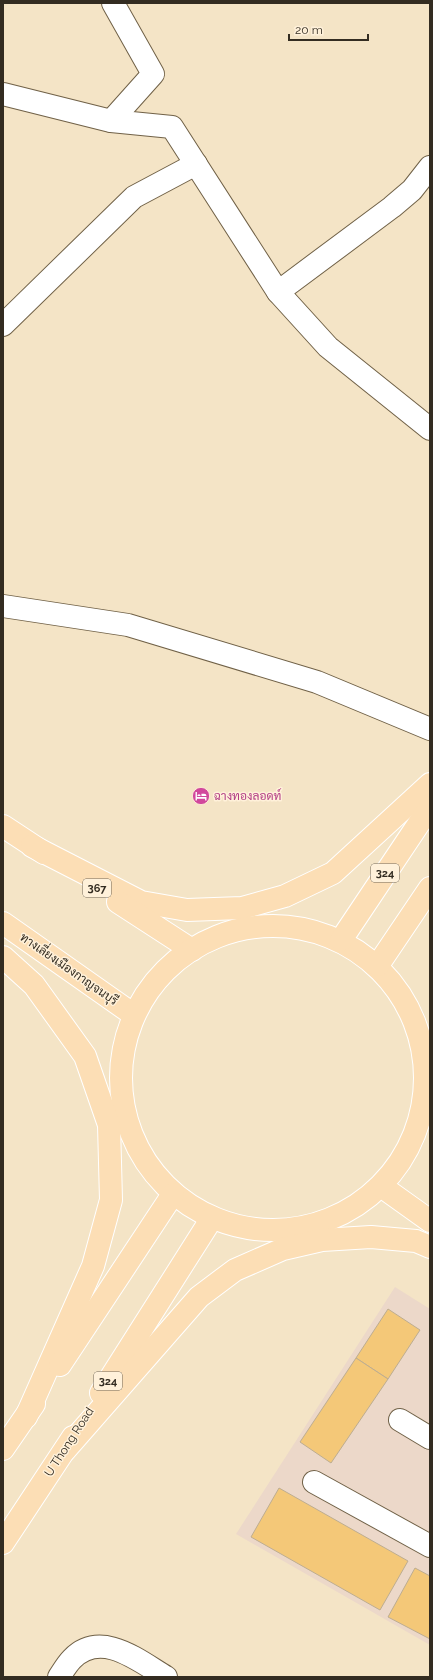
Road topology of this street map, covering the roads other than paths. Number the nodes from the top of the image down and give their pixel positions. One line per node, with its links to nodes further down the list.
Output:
1 (117, 5): 3 (street)
2 (3, 94): 3 (street)
3 (111, 121): 4 (street)
4 (196, 164): 6 (street); 7 (street)
5 (430, 168): 6 (street)
6 (278, 292): 8 (street)
7 (3, 325)
8 (430, 429)
9 (3, 606): 10 (street)
10 (430, 729)
11 (430, 784): 14 (main road)
12 (430, 807): 17 (main road, 324)
13 (3, 826): 14 (main road, 367)
14 (32, 846): 18 (main road, 367)
15 (430, 888): 20 (main road)
16 (3, 923): 21 (main road, ทางเลี่ยงเมืองกาญจนบุรี)
17 (341, 940): 18 (main road); 20 (main road)
18 (192, 950): 21 (main road)
19 (3, 957): 28 (main road)
20 (378, 966): 22 (main road)
21 (134, 1015): 24 (main road)
22 (427, 1110): 23 (main road)
23 (381, 1186): 25 (main road); 26 (main road)
24 (173, 1194): 25 (main road); 28 (main road)
25 (212, 1218): 32 (main road, U Thong Road / 324)
26 (430, 1221)
27 (430, 1246): 32 (main road)
28 (26, 1417): 31 (main road)
29 (400, 1420): 30 (street)
30 (430, 1438)
31 (5, 1443)
32 (65, 1450): 34 (main road, U Thong Road / 324)
33 (314, 1482): 35 (street)
34 (3, 1543)
35 (430, 1546)
36 (59, 1677): 37 (street)
37 (166, 1677)

